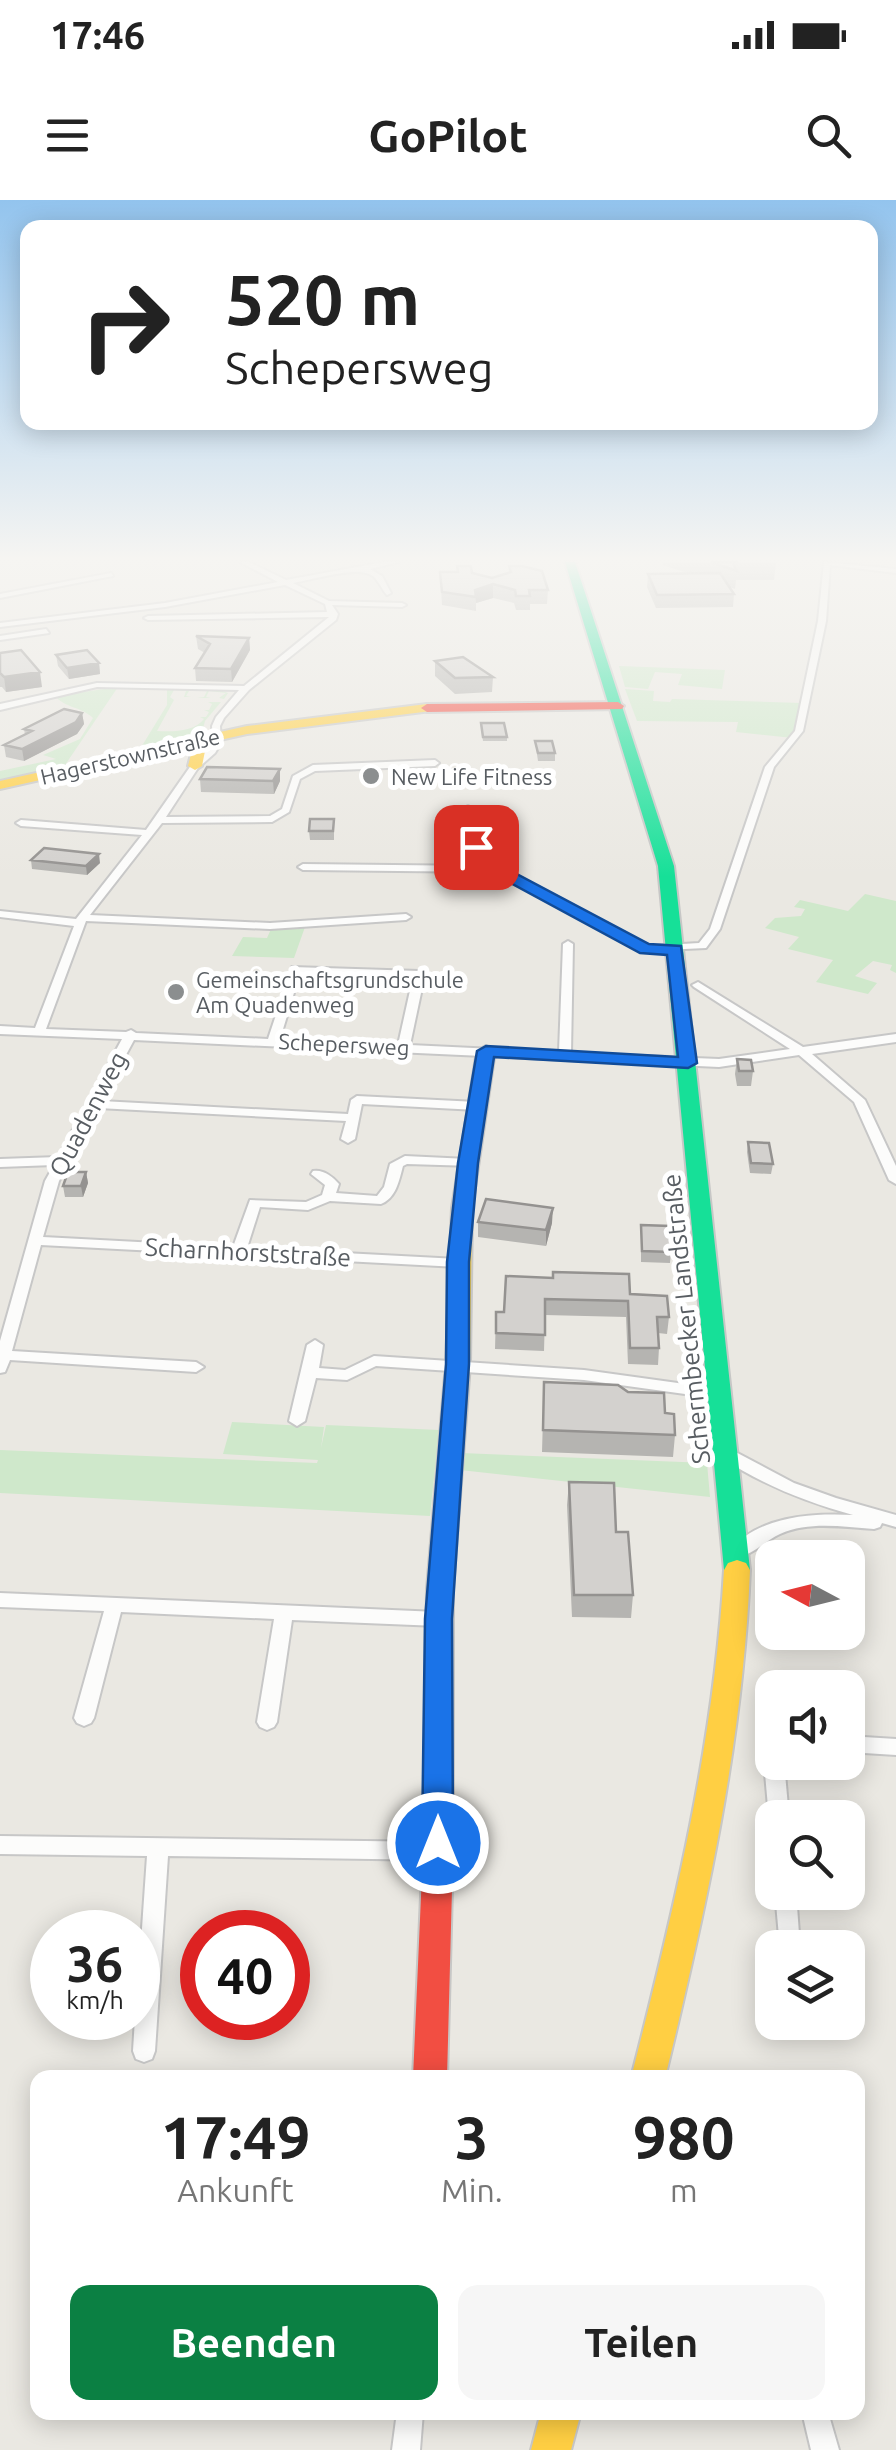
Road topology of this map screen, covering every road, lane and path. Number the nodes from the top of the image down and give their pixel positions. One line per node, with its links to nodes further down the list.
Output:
1 (272, 667): 5 (street)
2 (605, 667): 8 (main road, Schermbecker Landstraße)
3 (812, 667): 24 (street)
4 (213, 687): 5 (street); 6 (street); 7 (street)
5 (246, 688): 6 (street)
6 (236, 698): 9 (street)
7 (0, 706)
8 (618, 706): 9 (main road, Hagerstownstraße); 24 (main road, Schermbecker Landstraße)
9 (216, 736): 10 (main road, Hagerstownstraße); 12 (street)
10 (174, 746): 12 (main road); 13 (main road, Hagerstownstraße)
11 (435, 763): 15 (street)
12 (195, 766): 15 (street)
13 (0, 785)
14 (468, 809): 19 (street)
15 (159, 820): 17 (street)
16 (21, 823): 17 (street)
17 (148, 833): 22 (street)
18 (303, 867): 19 (street)
19 (499, 869): 24 (street)
20 (0, 914): 22 (street)
21 (406, 917): 22 (street)
22 (80, 921): 27 (street)
23 (568, 944): 34 (street)
24 (675, 950): 35 (main road, Schermbecker Landstraße)
25 (698, 985): 33 (street)
26 (0, 1030): 27 (street, Schepersweg)
27 (40, 1030): 28 (street, Schepersweg)
28 (131, 1034): 30 (street, Schepersweg); 36 (street, Quadenweg)
29 (896, 1038): 33 (street, Schepersweg)
30 (272, 1041): 31 (street, Schepersweg); 31 (street)
31 (404, 1047): 32 (street, Schepersweg)
32 (486, 1051): 34 (street, Schepersweg); 37 (main road)
33 (805, 1054): 35 (street, Schepersweg); 41 (street)
34 (565, 1055): 35 (street, Schepersweg)
35 (688, 1063): 57 (main road, Schermbecker Landstraße)
36 (92, 1104): 38 (street); 40 (street, Quadenweg)
37 (477, 1106): 38 (street); 43 (main road)
38 (353, 1118): 39 (street)
39 (348, 1139)
40 (61, 1160): 42 (street); 47 (street, Quadenweg)
41 (892, 1162): 45 (street)
42 (0, 1163)
43 (468, 1163): 46 (street); 49 (main road)
44 (318, 1174): 46 (street)
45 (896, 1180)
46 (328, 1197): 48 (street)
47 (38, 1241): 48 (street, Scharnhorststraße); 50 (street, Quadenweg)
48 (239, 1252): 49 (street, Scharnhorststraße)
49 (458, 1262): 54 (main road)
50 (18, 1313): 51 (street); 53 (street, Quadenweg)
51 (0, 1314)
52 (315, 1345): 56 (street)
53 (2, 1362): 55 (street)
54 (458, 1364): 56 (street); 57 (street); 65 (main road)
55 (196, 1367)
56 (310, 1372): 58 (street)
57 (721, 1394): 59 (main road, Schermbecker Landstraße)
58 (297, 1421)
59 (728, 1454): 60 (street); 61 (main road, Schermbecker Landstraße)
60 (896, 1523): 61 (street)
61 (737, 1552): 75 (main road, Schermbecker Landstraße)
62 (0, 1600): 63 (street)
63 (114, 1606): 64 (street); 66 (street)
64 (284, 1613): 65 (street); 67 (street)
65 (438, 1619): 72 (main road)
66 (84, 1718)
67 (267, 1722)
68 (865, 1745): 69 (street)
69 (896, 1746)
70 (0, 1845): 71 (street)
71 (158, 1850): 72 (street); 73 (street)
72 (438, 1851): 74 (main road)
73 (144, 2051)
74 (430, 2070)
75 (650, 2070)
76 (409, 2420): 79 (street)
77 (559, 2420): 80 (main road)
78 (817, 2420): 81 (street)
79 (406, 2450)
80 (552, 2450)
81 (824, 2450)

